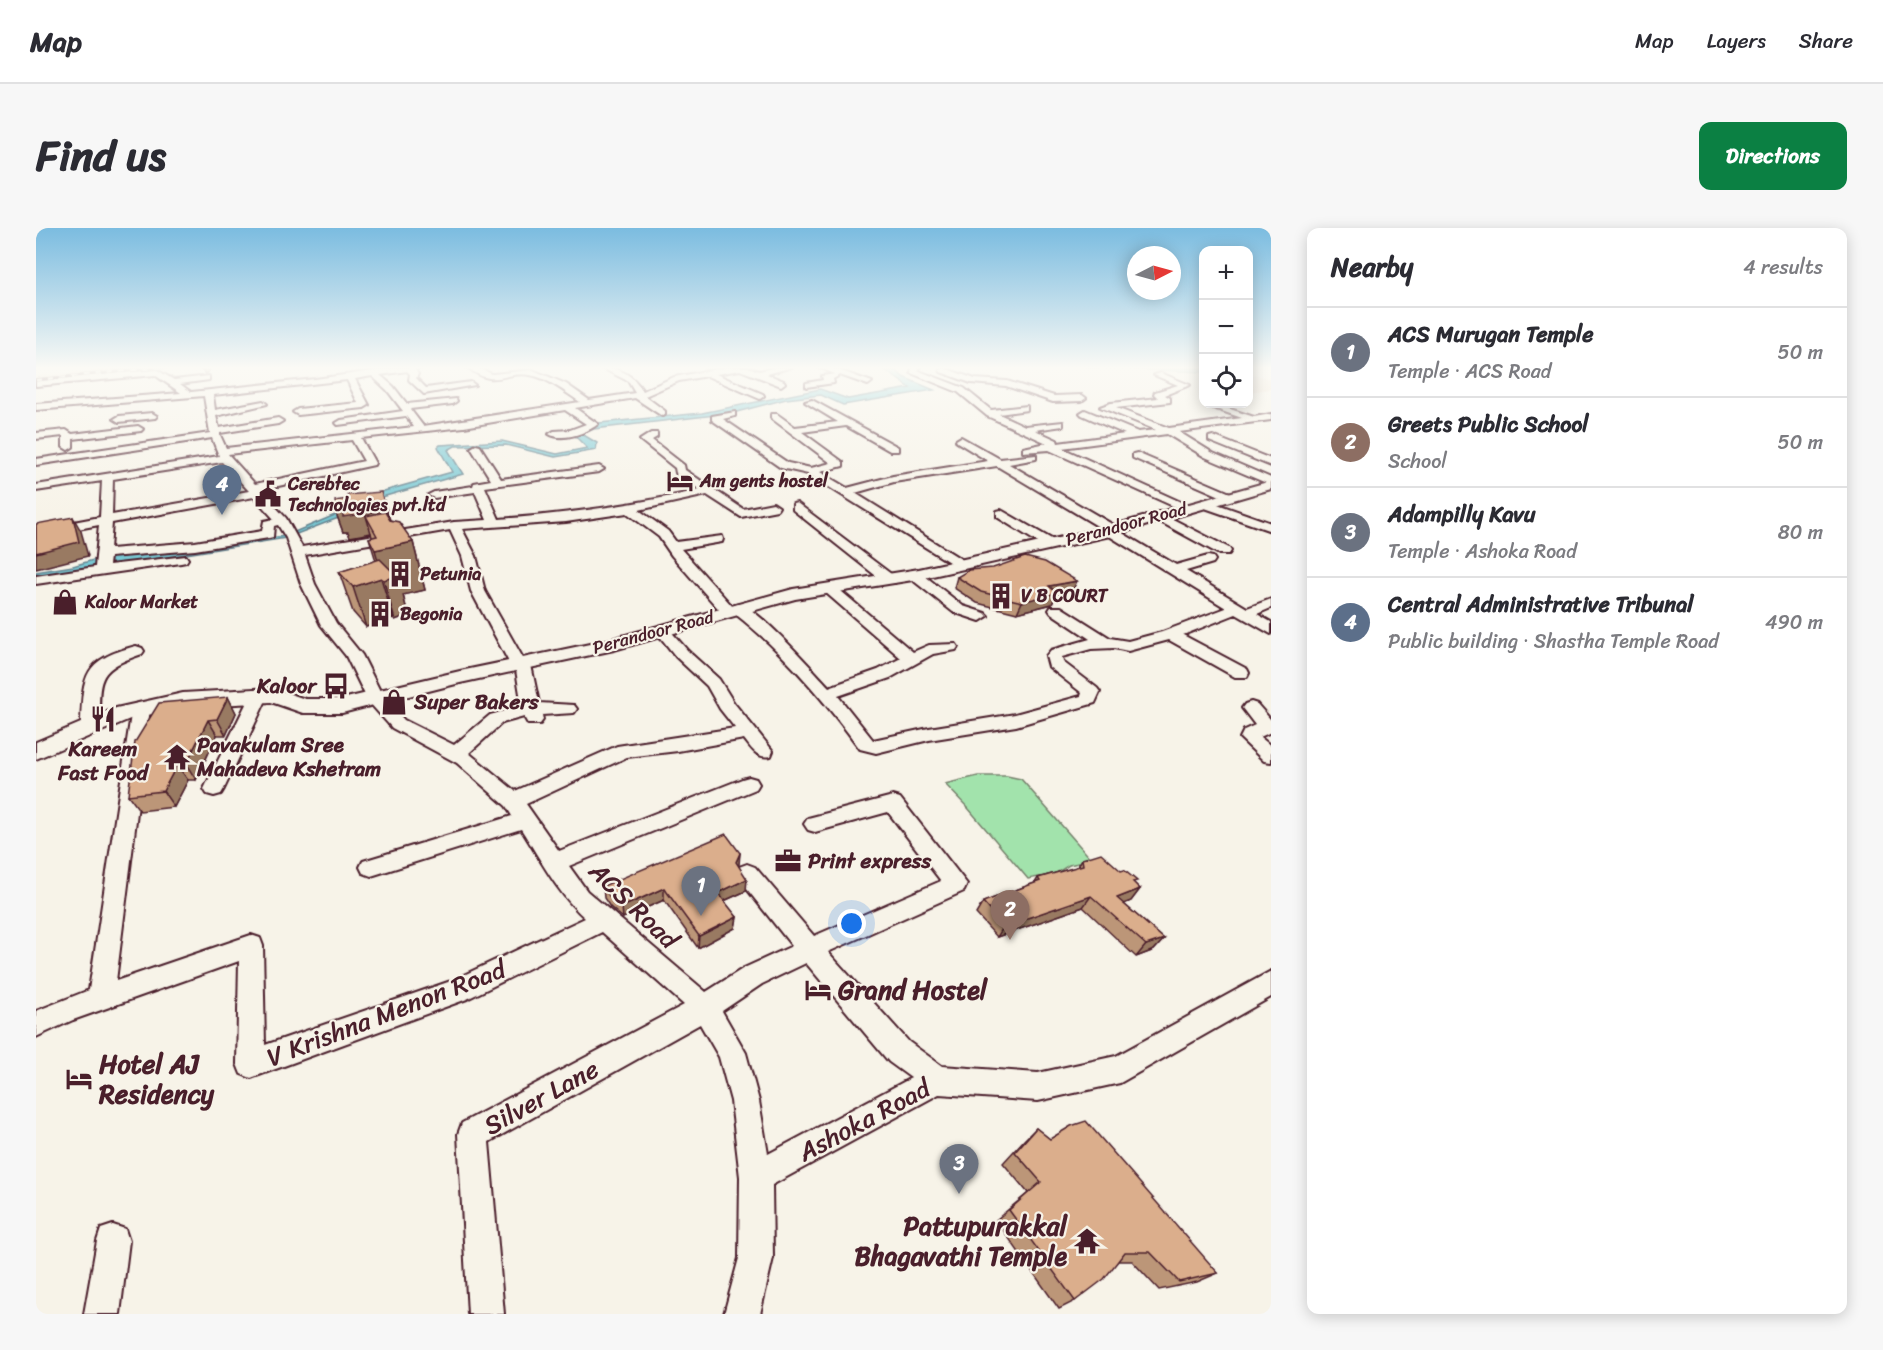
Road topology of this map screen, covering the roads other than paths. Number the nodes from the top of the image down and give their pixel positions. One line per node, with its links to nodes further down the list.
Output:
1 (51, 418): 31 (street)
2 (150, 418): 17 (street)
3 (212, 418): 28 (street)
4 (373, 418): 19 (street)
5 (412, 418): 23 (street)
6 (496, 418): 23 (street)
7 (584, 418): 29 (street)
8 (716, 418): 50 (street)
9 (777, 418): 25 (street)
10 (839, 418): 20 (street)
11 (999, 418): 24 (street)
12 (1096, 418): 33 (street)
13 (1133, 418): 27 (street)
14 (1250, 418): 16 (street)
15 (1265, 418): 16 (street)
16 (1254, 419): 27 (street)
17 (105, 420)
18 (278, 421): 28 (street)
19 (341, 423)
20 (849, 423): 25 (street); 40 (street)
21 (1060, 424): 24 (street)
22 (138, 429): 34 (street)
23 (421, 429): 32 (street)
24 (1024, 429): 38 (street)
25 (795, 430): 50 (street)
26 (126, 432): 41 (street)
27 (1171, 432): 33 (street); 53 (street)
28 (215, 433): 41 (street); 42 (street)
29 (554, 434)
30 (654, 435): 57 (street)
31 (36, 436): 34 (street)
32 (355, 436): 42 (street); 56 (street)
33 (1139, 436): 38 (street)
34 (68, 437): 45 (street)
35 (1213, 439): 48 (street)
36 (963, 445): 47 (street)
37 (476, 447): 52 (street)
38 (1050, 447): 43 (street); 47 (street)
39 (1114, 448): 43 (street)
40 (894, 449)
41 (116, 450): 45 (street)
42 (224, 455): 51 (street); 56 (street)
43 (1071, 456): 61 (street)
44 (1137, 456): 60 (street)
45 (70, 457): 46 (street)
46 (36, 462)
47 (997, 462): 58 (street); 73 (street)
48 (1271, 463)
49 (599, 469): 52 (street)
50 (812, 471): 58 (street)
51 (108, 476): 54 (street); 69 (street)
52 (498, 483): 55 (street)
53 (1271, 483): 60 (main road, Perandoor Road)
54 (36, 488)
55 (479, 488): 59 (street); 70 (street)
56 (254, 490): 69 (street); 75 (street)
57 (710, 491): 62 (street); 64 (street)
58 (846, 492): 83 (street)
59 (434, 495)
60 (1231, 497): 61 (main road, Perandoor Road)
61 (1197, 506): 67 (main road, Perandoor Road); 72 (street)
62 (773, 507)
63 (797, 507): 85 (street)
64 (629, 509): 70 (street); 78 (street)
65 (1018, 509): 66 (street)
66 (1001, 514): 68 (street); 77 (street)
67 (1159, 516): 73 (main road, Perandoor Road); 79 (street)
68 (985, 517)
69 (106, 520): 74 (street); 82 (street)
70 (495, 524): 71 (street)
71 (454, 526): 75 (street); 101 (street)
72 (1271, 527)
73 (1111, 530): 77 (main road, Perandoor Road); 84 (street)
74 (36, 533)
75 (290, 536): 82 (street); 105 (street, ACS Road)
76 (717, 539): 78 (street)
77 (1050, 544): 83 (main road, Perandoor Road)
78 (673, 547): 89 (street)
79 (1224, 551)
80 (187, 558): 82 (street)
81 (1208, 560): 84 (street)
82 (103, 562): 86 (street)
83 (962, 564): 85 (main road, Perandoor Road)
84 (1175, 570): 91 (street)
85 (901, 577): 87 (main road, Perandoor Road); 92 (street); 93 (street)
86 (36, 580)
87 (830, 589): 89 (main road, Perandoor Road); 100 (street)
88 (1271, 603): 91 (street)
89 (734, 610): 95 (main road, Perandoor Road); 103 (street)
90 (1056, 610): 97 (street)
91 (1241, 611): 94 (street); 96 (street)
92 (980, 616)
93 (960, 621)
94 (1271, 629)
95 (663, 631): 101 (main road, Perandoor Road); 111 (street)
96 (1170, 634): 97 (street); 102 (street)
97 (1106, 643): 103 (street)
98 (950, 647): 100 (street)
99 (136, 651): 110 (street)
100 (913, 660): 103 (street)
101 (521, 665): 105 (main road, Perandoor Road); 109 (street)
102 (1241, 673)
103 (826, 694)
104 (259, 696): 105 (main road, Perandoor Road); 106 (main road, Perandoor Road); 117 (street)
105 (374, 697): 114 (street, ACS Road)
106 (141, 708): 110 (main road, Perandoor Road); 126 (street)
107 (1251, 708): 115 (street)
108 (568, 709): 109 (street)
109 (533, 714): 114 (street)
110 (90, 726): 112 (main road, Perandoor Road)
111 (748, 732): 113 (street); 118 (street)
112 (36, 751)
113 (764, 751)
114 (456, 754): 118 (street, ACS Road)
115 (1271, 756)
116 (748, 784): 120 (street)
117 (214, 789)
118 (519, 810): 120 (street, ACS Road); 121 (street)
119 (815, 824): 124 (street)
120 (553, 862): 123 (street, ACS Road)
121 (371, 867)
122 (747, 873): 124 (street)
123 (604, 920): 126 (street, V Krishna Menon Road); 127 (street, ACS Road)
124 (810, 950): 127 (street); 129 (street)
125 (1271, 983): 129 (street, Ashoka Road)
126 (101, 998): 128 (street, V Krishna Menon Road)
127 (705, 1007): 130 (street, ACS Road); 133 (street, Silver Lane)
128 (36, 1024)
129 (937, 1080): 130 (street, Ashoka Road)
130 (756, 1177): 134 (street)
131 (113, 1241): 132 (street)
132 (102, 1314)
133 (486, 1314)
134 (742, 1314)

